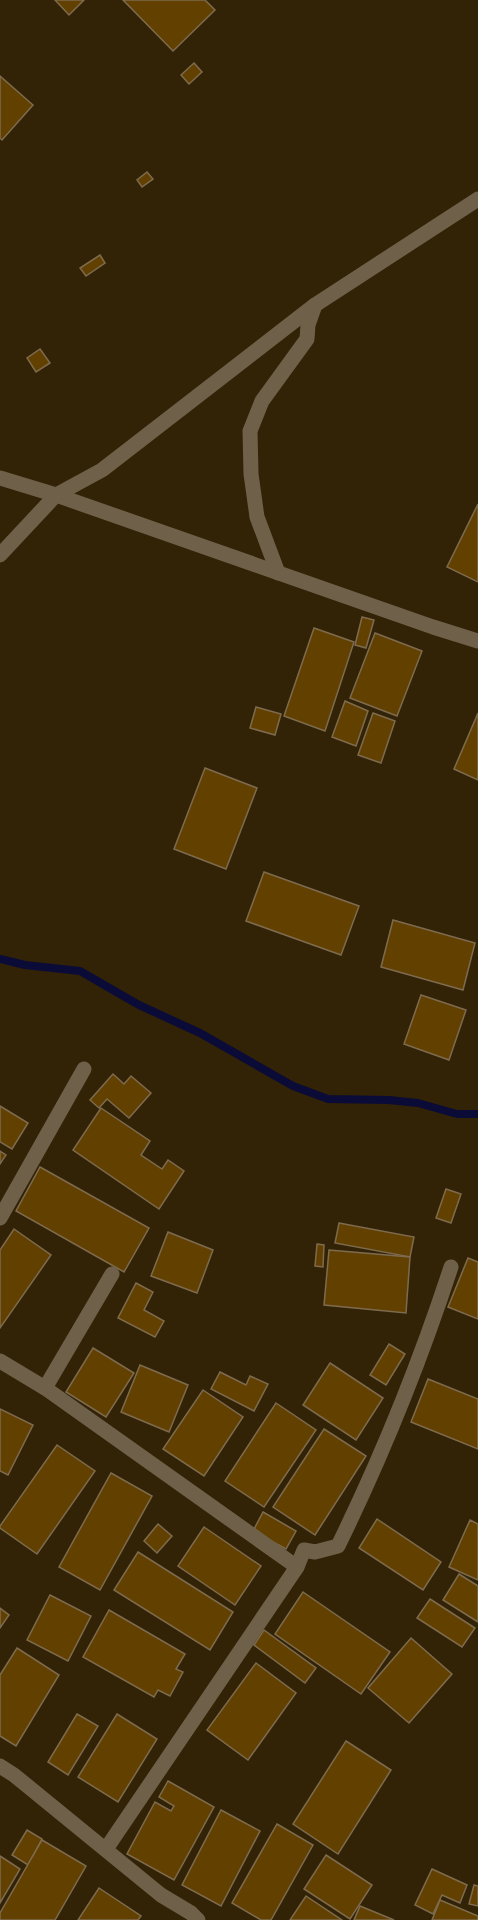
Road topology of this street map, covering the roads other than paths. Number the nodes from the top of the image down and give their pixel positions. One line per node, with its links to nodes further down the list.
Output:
1 (478, 199): 2 (street)
2 (315, 305): 4 (street); 6 (street)
3 (0, 478): 4 (street)
4 (56, 495): 5 (street); 6 (street)
5 (0, 555)
6 (278, 573): 7 (street)
7 (478, 641)
8 (84, 1069): 9 (street)
9 (0, 1218)
10 (451, 1267): 14 (street)
11 (112, 1274): 13 (street)
12 (0, 1361): 13 (street)
13 (45, 1388): 14 (street)
14 (297, 1567): 16 (street)
15 (0, 1766): 16 (street)
16 (106, 1849): 17 (street)
17 (198, 1920)

